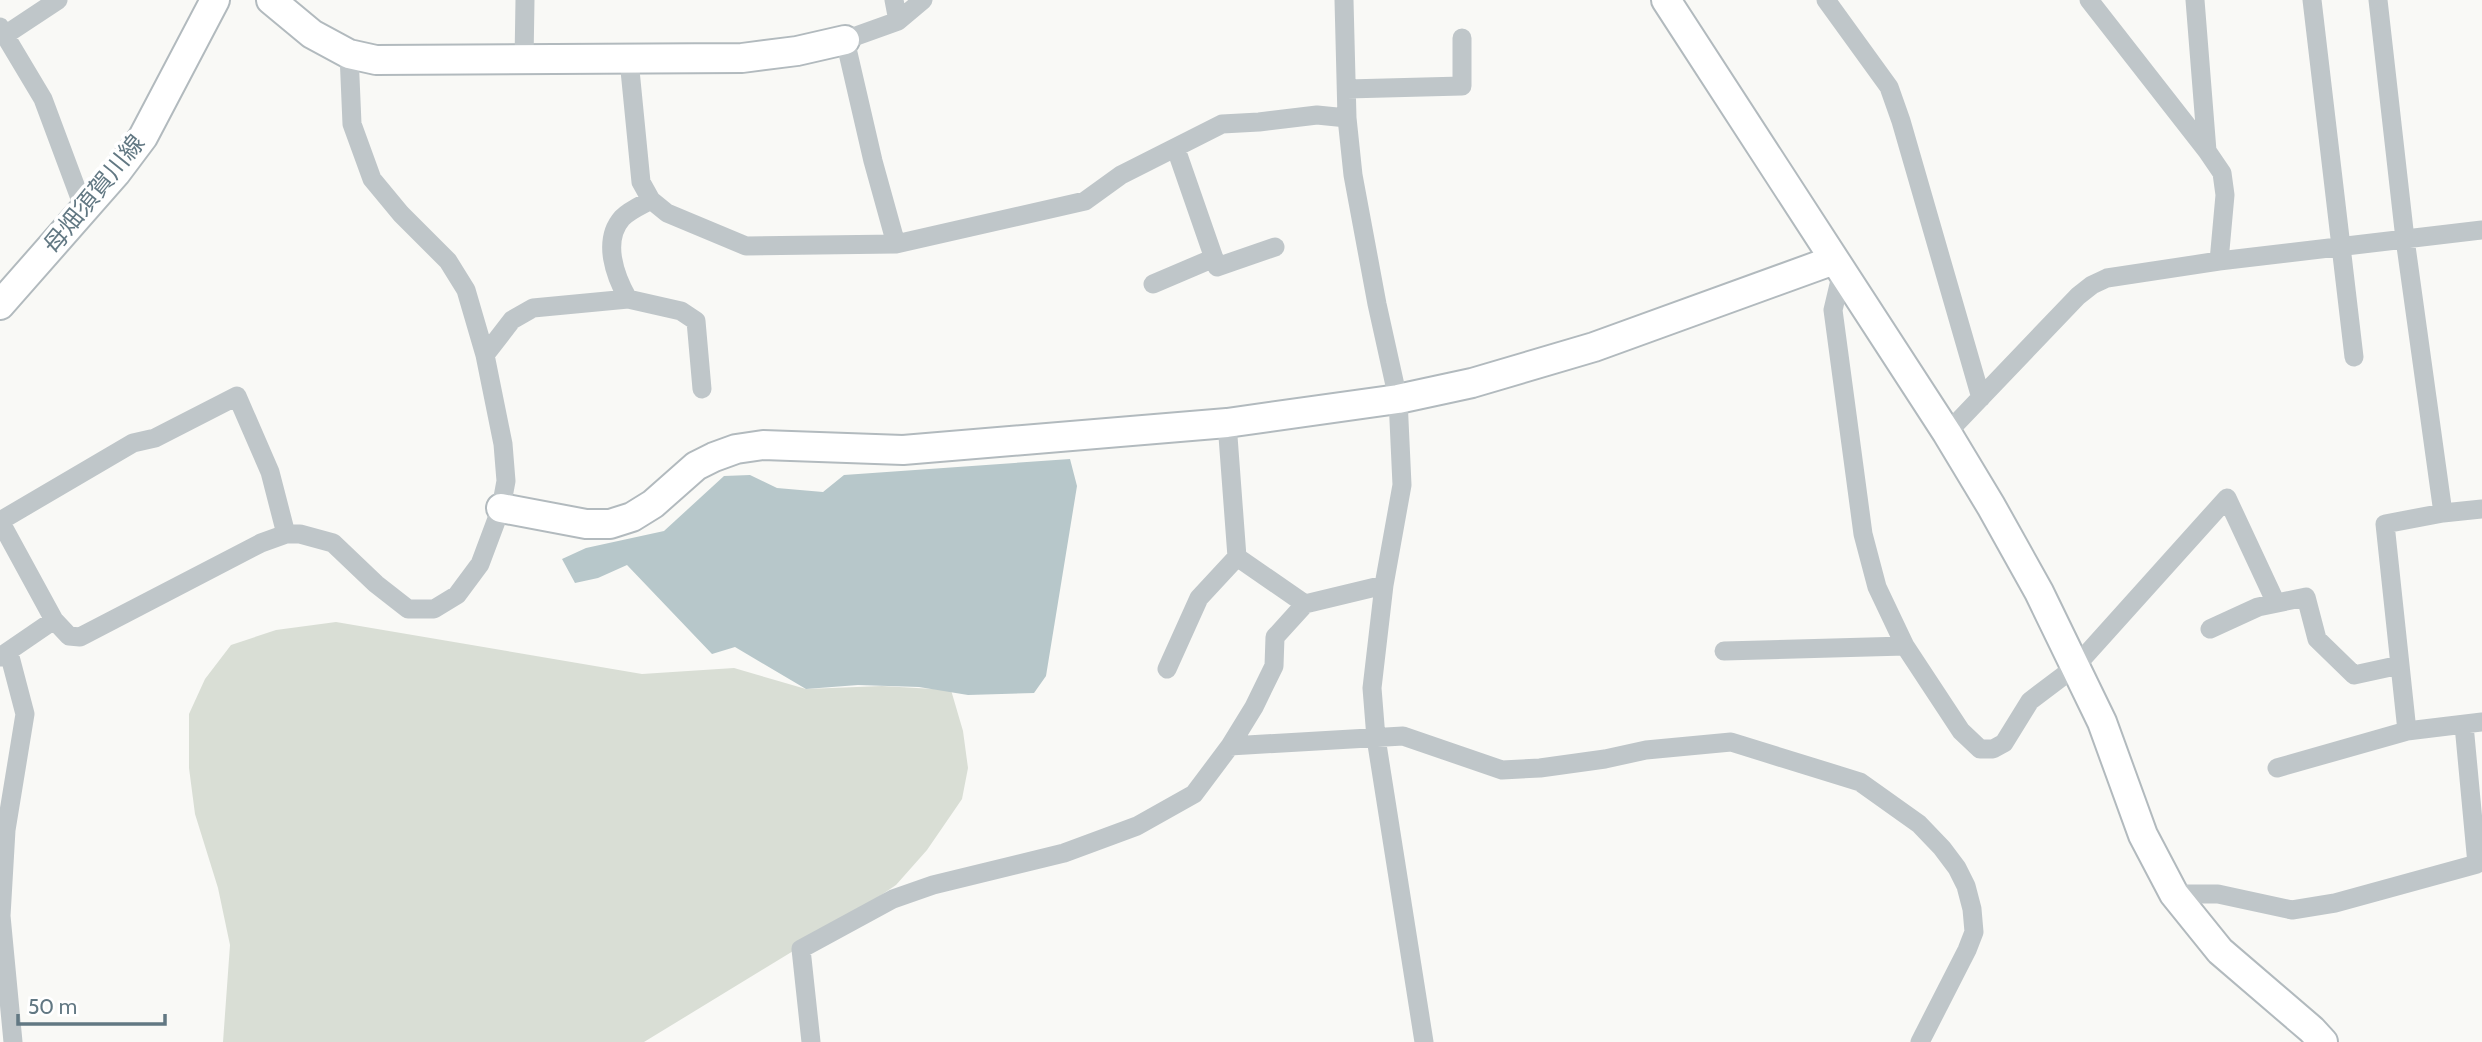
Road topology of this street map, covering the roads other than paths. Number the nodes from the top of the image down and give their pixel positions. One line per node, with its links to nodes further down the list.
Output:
1 (58, 0): 15 (street)
2 (215, 0): 26 (street, 母畑須賀川線)
3 (271, 0): 18 (street)
4 (526, 0): 20 (street)
5 (894, 0): 14 (street)
6 (923, 0): 14 (street)
7 (1344, 0): 21 (street)
8 (1666, 0): 34 (street)
9 (1826, 0): 41 (street)
10 (2089, 0): 24 (street)
11 (2196, 0): 24 (street)
12 (2312, 0): 31 (street)
13 (2378, 0): 28 (street)
14 (898, 21): 17 (street)
15 (3, 31): 26 (street)
16 (1462, 38): 21 (street)
17 (845, 40): 19 (street); 29 (street)
18 (349, 54): 20 (street); 38 (street)
19 (629, 60): 20 (street); 25 (street)
20 (524, 61)
21 (1346, 89): 22 (street)
22 (1347, 117): 23 (street); 42 (street)
23 (1176, 149): 29 (street); 32 (street)
24 (2207, 151): 33 (street)
25 (651, 200): 29 (street); 36 (street)
26 (85, 209): 37 (street, 母畑須賀川線)
27 (2482, 230): 28 (street)
28 (2405, 240): 31 (street); 47 (street)
29 (896, 244)
30 (1275, 247): 32 (street)
31 (2341, 247): 33 (street); 39 (street)
32 (1214, 258): 35 (street)
33 (2218, 261): 41 (street)
34 (1838, 266): 42 (street); 44 (street); 56 (street)
35 (1153, 284)
36 (628, 299): 38 (street); 40 (street)
37 (0, 306)
38 (485, 355): 45 (street)
39 (2354, 357)
40 (702, 389)
41 (1982, 398): 44 (street)
42 (1398, 399): 43 (street); 51 (street)
43 (1227, 423): 45 (street); 50 (street)
44 (1947, 433): 60 (street)
45 (501, 508): 49 (street)
46 (2482, 509): 47 (street)
47 (2443, 513): 59 (street)
48 (0, 521): 49 (street); 54 (street)
49 (286, 534): 54 (street)
50 (1237, 557): 53 (street); 61 (street)
51 (1384, 585): 53 (street); 64 (street)
52 (2276, 603): 55 (street); 59 (street); 60 (street)
53 (1305, 604): 65 (street)
54 (54, 620): 58 (street)
55 (2210, 629)
56 (1905, 646): 57 (street); 60 (street)
57 (1724, 651)
58 (5, 655): 69 (street)
59 (2400, 665): 63 (street)
60 (2076, 667): 68 (street)
61 (1167, 669)
62 (2473, 723): 63 (street); 67 (street)
63 (2407, 731): 66 (street)
64 (1376, 738): 65 (street); 71 (street); 72 (street)
65 (1230, 746): 70 (street)
66 (2277, 768)
67 (2479, 863): 68 (street)
68 (2174, 894): 73 (street)
69 (13, 1042)
70 (811, 1042)
71 (1424, 1042)
72 (1920, 1042)
73 (2323, 1042)

